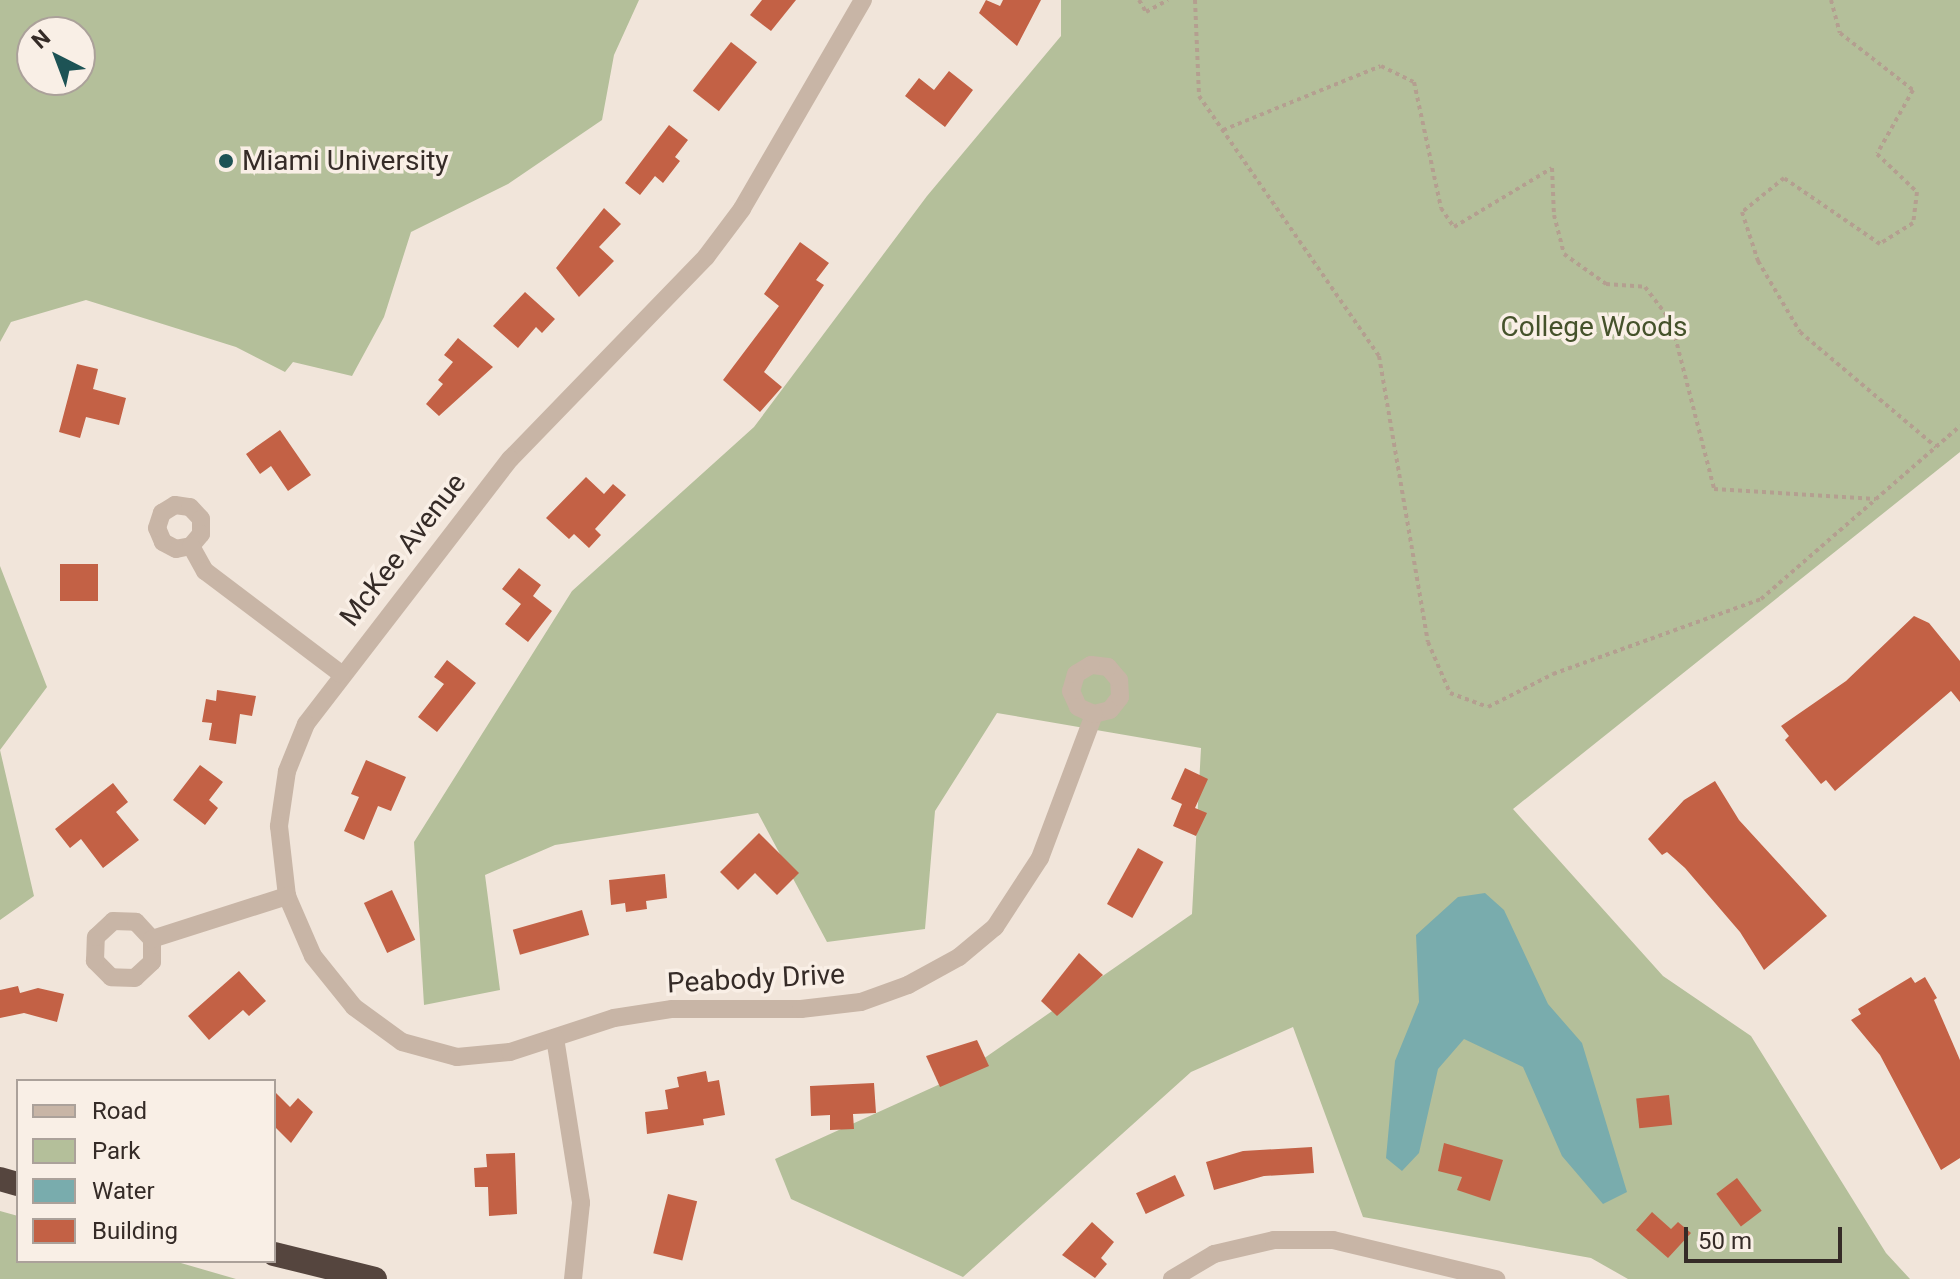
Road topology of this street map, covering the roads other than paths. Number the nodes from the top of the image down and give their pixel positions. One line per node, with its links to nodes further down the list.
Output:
1 (863, 0): 3 (street, McKee Avenue)
2 (191, 546): 3 (street)
3 (341, 674): 5 (street, McKee Avenue)
4 (1094, 714): 7 (street, Peabody Drive)
5 (287, 896): 6 (street); 7 (street, McKee Avenue)
6 (152, 939)
7 (555, 1038): 10 (street)
8 (276, 1254): 9 (highway)
9 (375, 1279)
10 (573, 1279)
11 (1172, 1279): 12 (street)
12 (1496, 1279)

